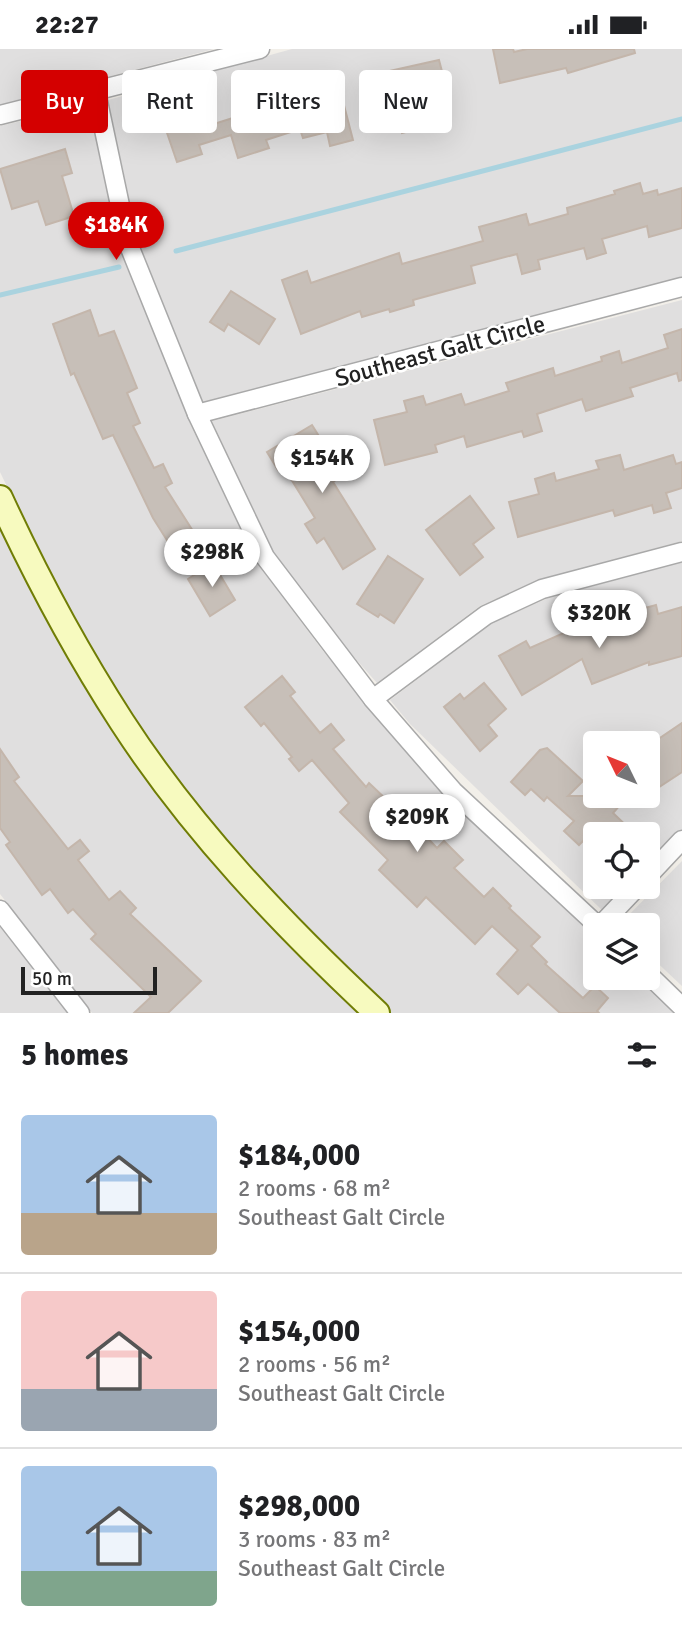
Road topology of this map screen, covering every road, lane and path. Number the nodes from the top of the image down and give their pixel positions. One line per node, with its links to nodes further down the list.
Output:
1 (260, 49): 2 (street)
2 (108, 89)
3 (21, 110): 4 (street)
4 (0, 115)
5 (105, 133): 7 (street)
6 (682, 287): 7 (street, Southeast Galt Circle)
7 (197, 414): 10 (street)
8 (0, 498): 20 (street)
9 (682, 552): 10 (street)
10 (373, 699): 15 (street)
11 (682, 840): 12 (street)
12 (660, 863)
13 (625, 899): 16 (street)
14 (0, 910): 19 (street)
15 (585, 913)
16 (612, 913)
17 (660, 986): 18 (street)
18 (682, 1007)
19 (80, 1013)
20 (377, 1013)

